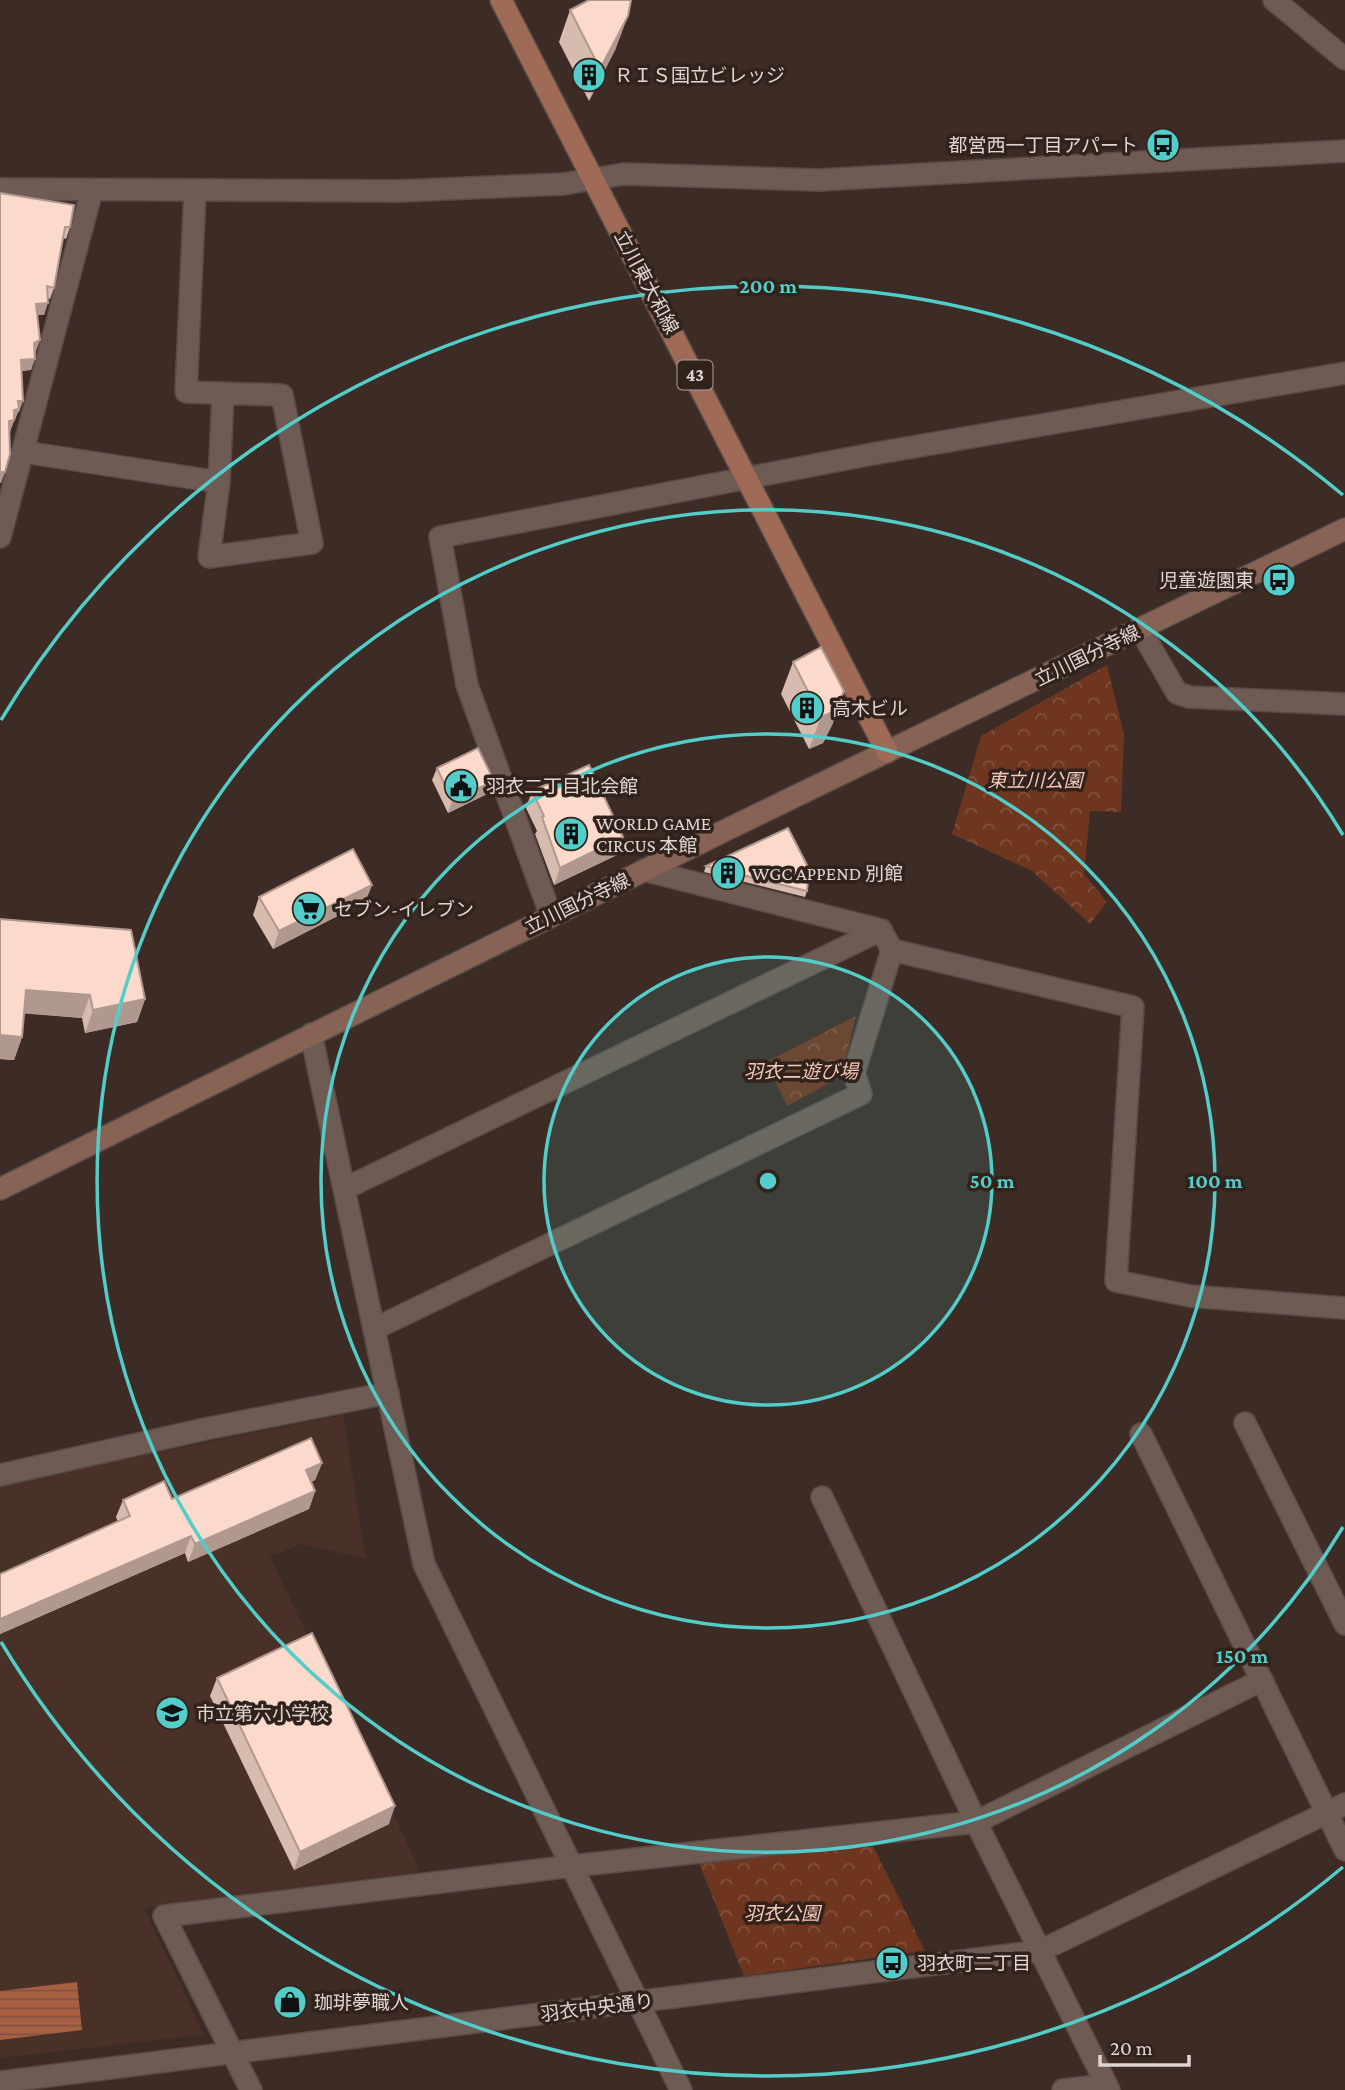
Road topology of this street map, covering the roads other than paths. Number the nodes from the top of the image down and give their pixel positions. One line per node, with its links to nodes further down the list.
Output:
1 (500, 0): 5 (main road, 立川東大和線 / 43)
2 (1274, 0): 3 (street)
3 (1345, 59)
4 (1345, 151): 5 (street)
5 (593, 179): 8 (street); 12 (main road, 立川東大和線 / 43)
6 (0, 190): 7 (street)
7 (92, 190): 8 (street); 11 (street)
8 (195, 191): 10 (street)
9 (1345, 373): 12 (street)
10 (223, 394): 13 (street); 13 (street)
11 (24, 452): 13 (street); 15 (street)
12 (747, 477): 18 (main road, 立川東大和線 / 43); 20 (street)
13 (219, 482)
14 (1345, 529): 16 (main road, 立川国分寺線)
15 (0, 537)
16 (1140, 629): 17 (street); 18 (main road, 立川国分寺線)
17 (1345, 704)
18 (887, 752): 19 (main road, 立川国分寺線)
19 (644, 870): 20 (main road, 立川国分寺線); 21 (street)
20 (551, 916): 23 (main road, 立川国分寺線)
21 (881, 930): 22 (street); 25 (street)
22 (892, 950): 26 (street); 27 (street)
23 (311, 1034): 24 (main road, 立川国分寺線); 25 (street)
24 (0, 1189)
25 (344, 1189): 27 (street)
26 (1345, 1308)
27 (374, 1329): 28 (street)
28 (388, 1394): 31 (street); 38 (street)
29 (1245, 1423): 33 (street)
30 (1141, 1434): 34 (street)
31 (0, 1475)
32 (822, 1497): 36 (street)
33 (1345, 1624)
34 (1262, 1680): 35 (street); 36 (street)
35 (1336, 1808): 37 (street); 39 (street, 羽衣中央通り)
36 (976, 1822): 38 (street); 39 (street)
37 (1345, 1850)
38 (572, 1866): 40 (street); 41 (street)
39 (1040, 1951): 40 (street, 羽衣中央通り); 43 (street)
40 (638, 2002): 41 (street, 羽衣中央通り); 45 (street)
41 (232, 2053): 42 (street, 羽衣中央通り); 44 (street)
42 (0, 2082)
43 (1107, 2087): 46 (street)
44 (251, 2090)
45 (681, 2090)
46 (1063, 2090)

